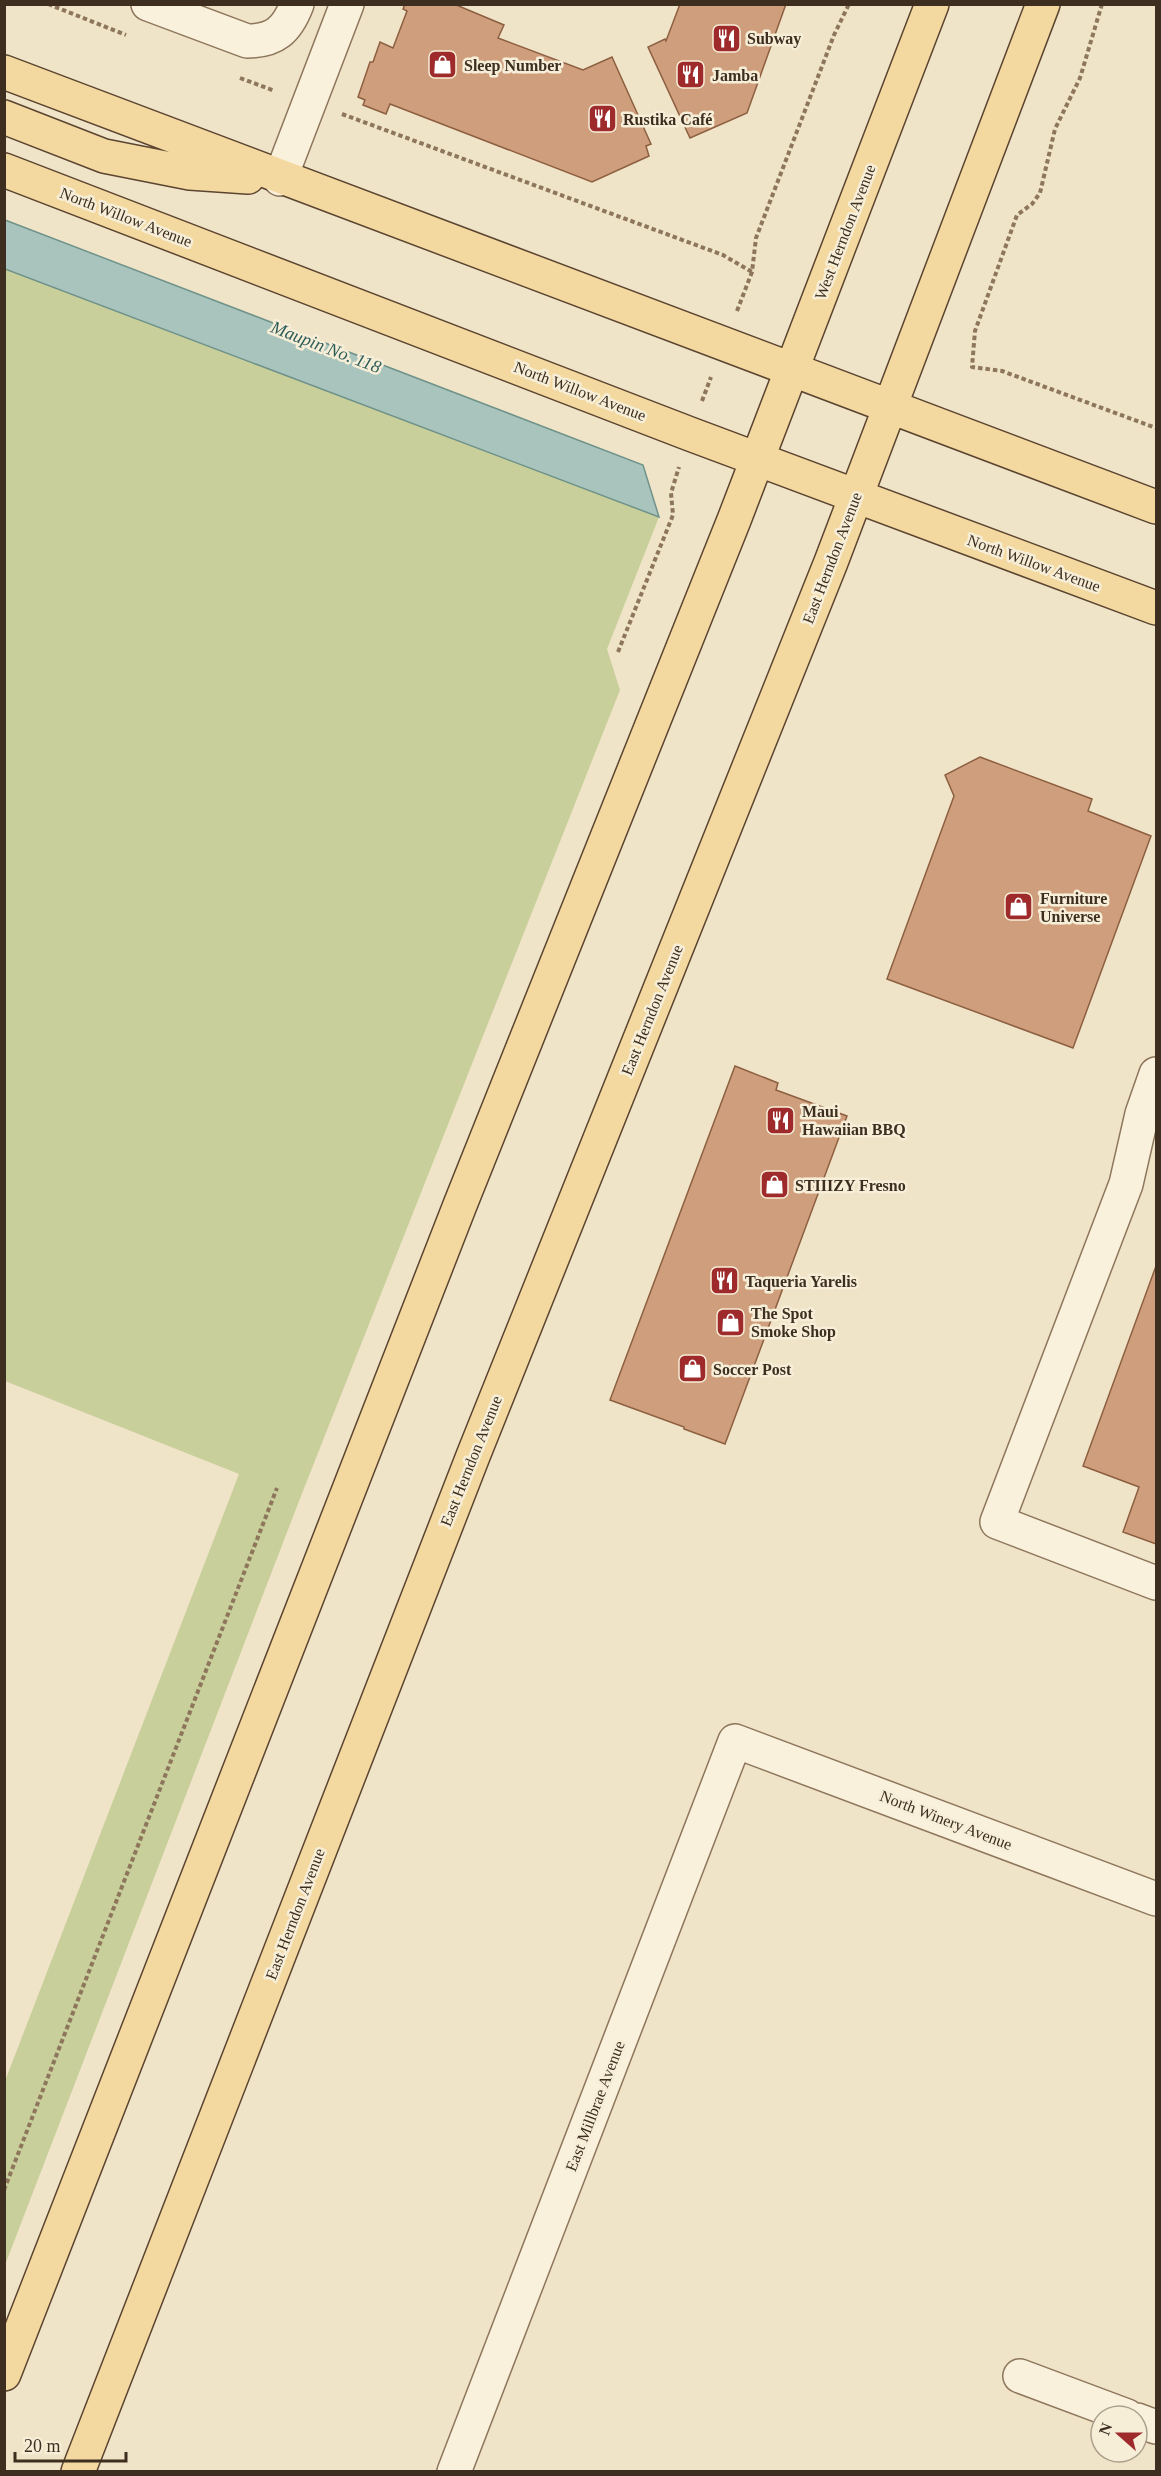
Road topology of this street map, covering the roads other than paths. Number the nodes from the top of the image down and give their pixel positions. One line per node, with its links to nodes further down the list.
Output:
1 (148, 4): 2 (street)
2 (297, 4)
3 (347, 4): 9 (street)
4 (932, 4): 10 (main road, West Herndon Avenue)
5 (1043, 4): 11 (main road)
6 (4, 72): 9 (main road)
7 (4, 117): 9 (main road)
8 (4, 170): 12 (main road, North Willow Avenue)
9 (280, 179): 10 (main road)
10 (792, 369): 11 (main road); 12 (main road, West Herndon Avenue)
11 (891, 405): 13 (main road, East Herndon Avenue); 14 (main road)
12 (757, 459): 13 (main road, North Willow Avenue); 21 (main road)
13 (856, 496): 15 (main road, North Willow Avenue); 24 (main road, East Herndon Avenue)
14 (1156, 507)
15 (1156, 608)
16 (1156, 1074): 17 (street)
17 (1145, 1150): 18 (street)
18 (1156, 1583)
19 (735, 1741): 20 (street, North Winery Avenue); 25 (street, East Millbrae Avenue)
20 (1156, 1899)
21 (4, 2374)
22 (1020, 2376): 23 (street)
23 (1095, 2404)
24 (78, 2472)
25 (454, 2472)

